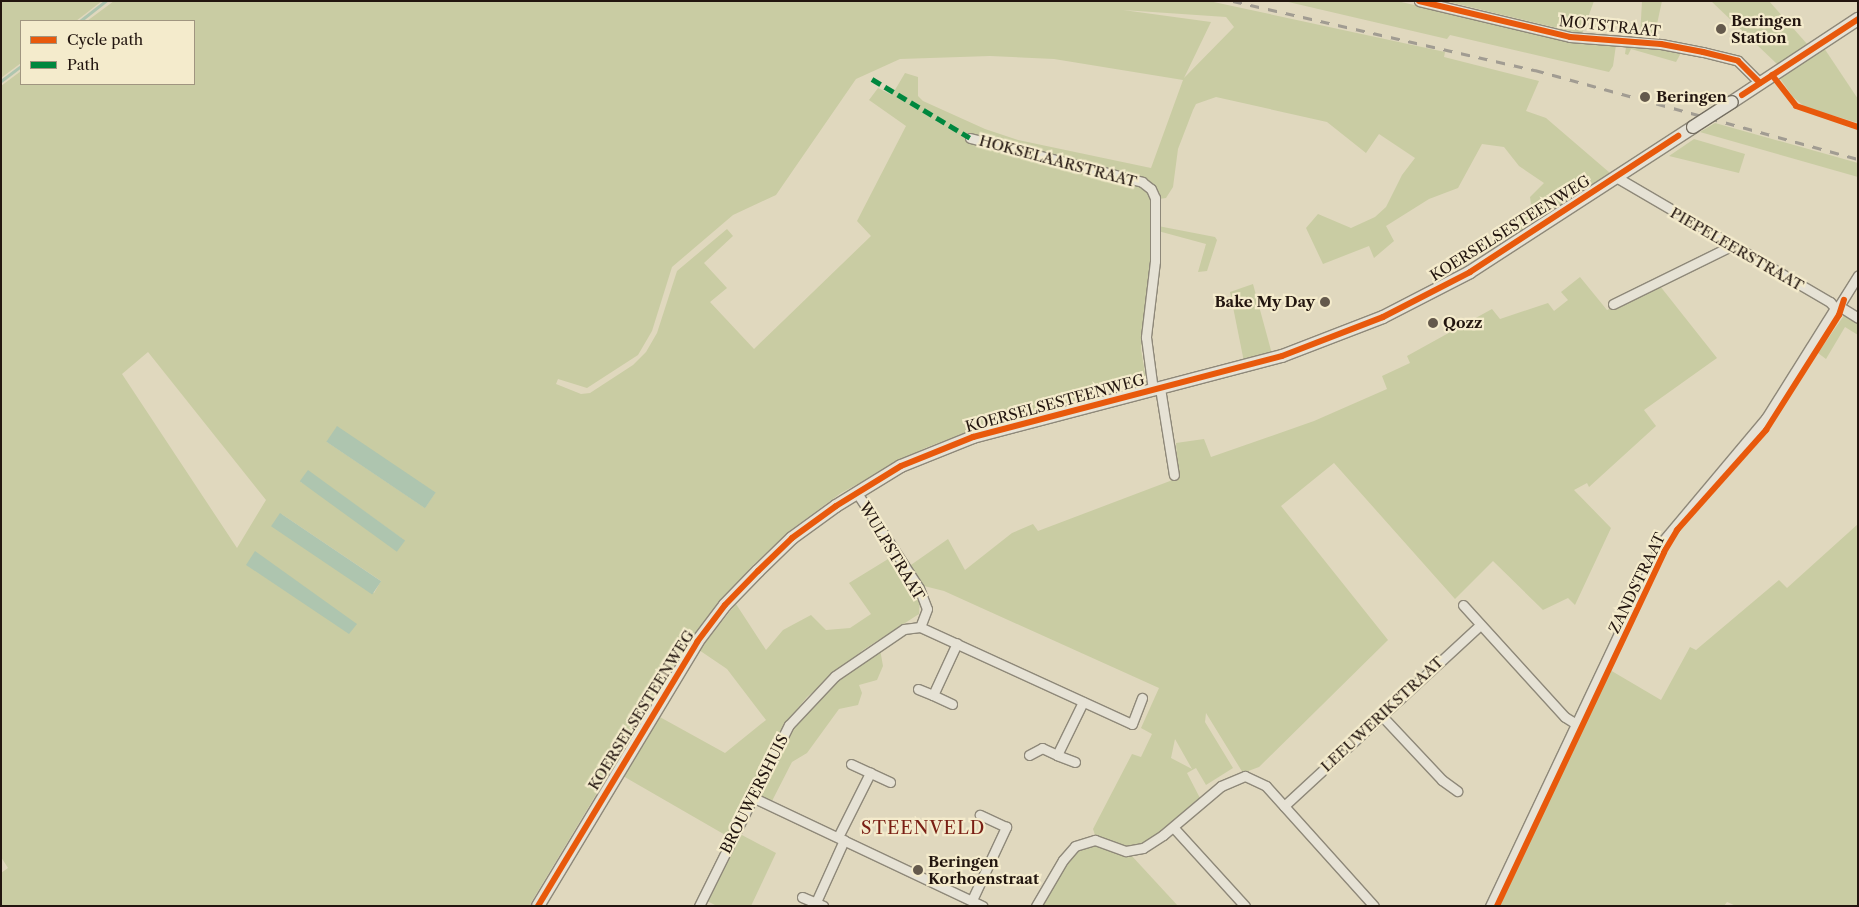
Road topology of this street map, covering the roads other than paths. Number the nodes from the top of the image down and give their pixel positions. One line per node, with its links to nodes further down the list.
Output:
1 (1418, 1): 3 (street, MOTSTRAAT)
2 (1858, 19): 3 (street, KOERSELSESTEENWEG)
3 (1760, 84): 5 (street, KOERSELSESTEENWEG, bridge)
4 (970, 138): 11 (street, HOKSELAARSTRAAT)
5 (1616, 176): 6 (street, PIEPELEERSTRAAT); 11 (street, KOERSELSESTEENWEG)
6 (1731, 246): 8 (street); 9 (street, PIEPELEERSTRAAT)
7 (1858, 275): 9 (street, ZANDSTRAAT)
8 (1613, 304)
9 (1836, 307): 10 (street, PIEPELEERSTRAAT); 24 (street, ZANDSTRAAT)
10 (1858, 318)
11 (1156, 389): 12 (street, HOKSELAARSTRAAT); 13 (street, KOERSELSESTEENWEG)
12 (1174, 475)
13 (857, 493): 16 (street, WULPSTRAAT); 40 (street, KOERSELSESTEENWEG)
14 (1463, 605): 15 (street)
15 (1480, 625): 23 (street, LEEUWERIKSTRAAT); 24 (street)
16 (920, 627): 17 (street); 32 (street, BROUWERSHUIS)
17 (957, 643): 19 (street); 21 (street)
18 (918, 689): 19 (street)
19 (933, 695): 22 (street)
20 (1142, 698): 21 (street)
21 (1082, 702): 25 (street)
22 (952, 704)
23 (1381, 715): 31 (street); 33 (street, LEEUWERIKSTRAAT)
24 (1576, 724): 46 (street, ZANDSTRAAT)
25 (1057, 754): 26 (street); 27 (street)
26 (1029, 755)
27 (1075, 762)
28 (851, 764): 29 (street)
29 (870, 773): 30 (street); 36 (street)
30 (890, 782)
31 (1457, 792)
32 (752, 797): 36 (street); 41 (street, BROUWERSHUIS)
33 (1284, 806): 35 (street); 45 (street)
34 (980, 815): 38 (street)
35 (1173, 827): 43 (street); 44 (street)
36 (841, 838): 38 (street); 39 (street)
37 (802, 896): 39 (street)
38 (972, 900): 42 (street)
39 (819, 904)
40 (538, 906)
41 (699, 906)
42 (983, 906)
43 (1036, 906)
44 (1245, 906)
45 (1374, 906)
46 (1490, 906)

